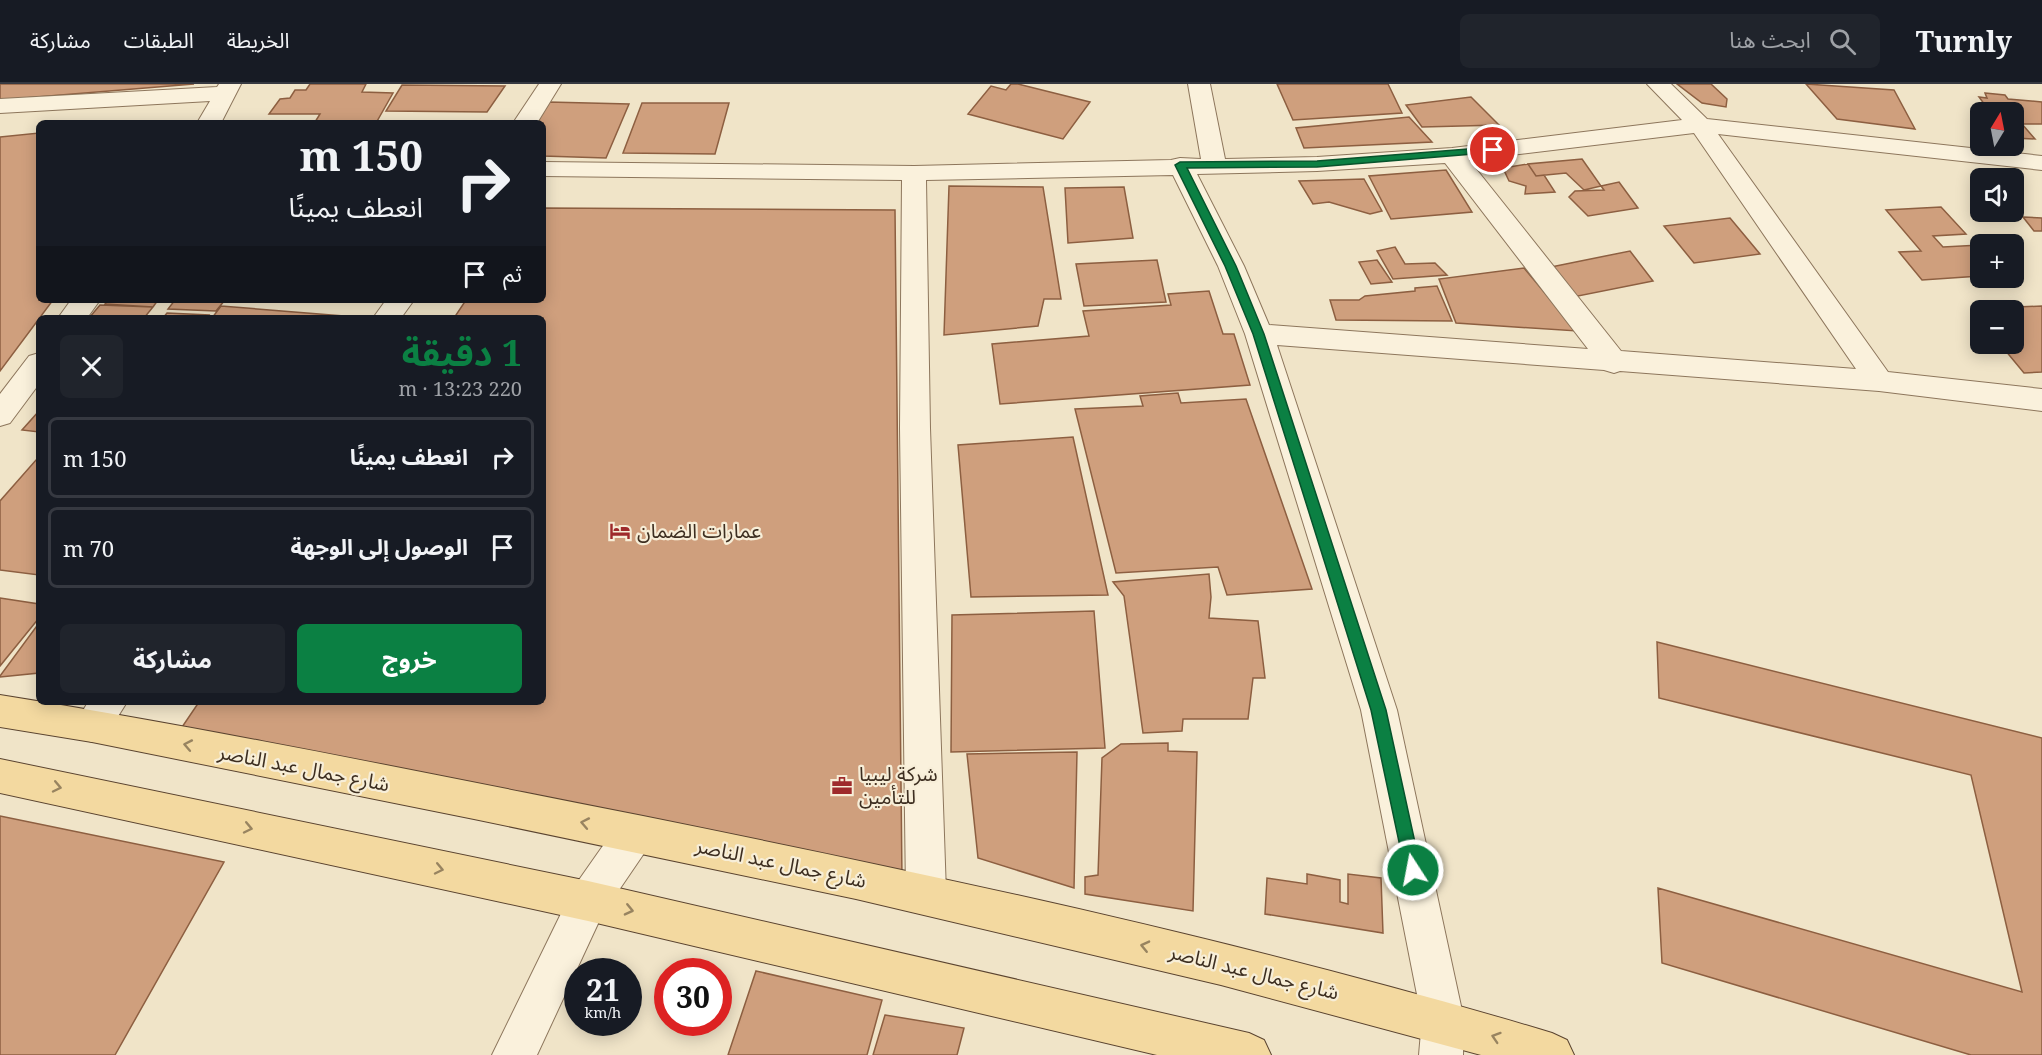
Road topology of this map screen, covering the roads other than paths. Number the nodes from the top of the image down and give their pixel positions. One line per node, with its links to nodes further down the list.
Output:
1 (550, 84): 7 (street)
2 (1199, 84): 12 (street)
3 (1659, 84): 8 (street)
4 (228, 88): 5 (street); 6 (street)
5 (0, 106)
6 (211, 120)
7 (527, 120)
8 (1700, 125): 9 (street); 10 (street); 20 (street)
9 (1452, 155): 12 (street); 18 (street)
10 (2042, 163)
11 (1180, 165): 12 (street); 14 (street); 17 (street)
12 (1214, 165)
13 (546, 169): 14 (street)
14 (914, 172): 27 (street)
15 (84, 303): 16 (street)
16 (74, 315)
17 (1258, 334): 18 (street); 29 (street)
18 (1614, 363): 20 (street)
19 (36, 367): 22 (street)
20 (1879, 381): 21 (street)
21 (2042, 400)
22 (0, 414)
23 (0, 711): 24 (main road, شارع جمال عبد الناصر)
24 (101, 714): 26 (main road, شارع جمال عبد الناصر, one-way to 24)
25 (0, 776): 28 (main road, one-way to 28)
26 (635, 833): 27 (main road, شارع جمال عبد الناصر); 28 (street)
27 (926, 893): 29 (main road, شارع جمال عبد الناصر, one-way to 27)
28 (588, 901): 30 (street); 31 (main road, one-way to 31)
29 (1442, 1038): 32 (main road, شارع جمال عبد الناصر, one-way to 29)
30 (514, 1055)
31 (1249, 1055)
32 (1552, 1055)

